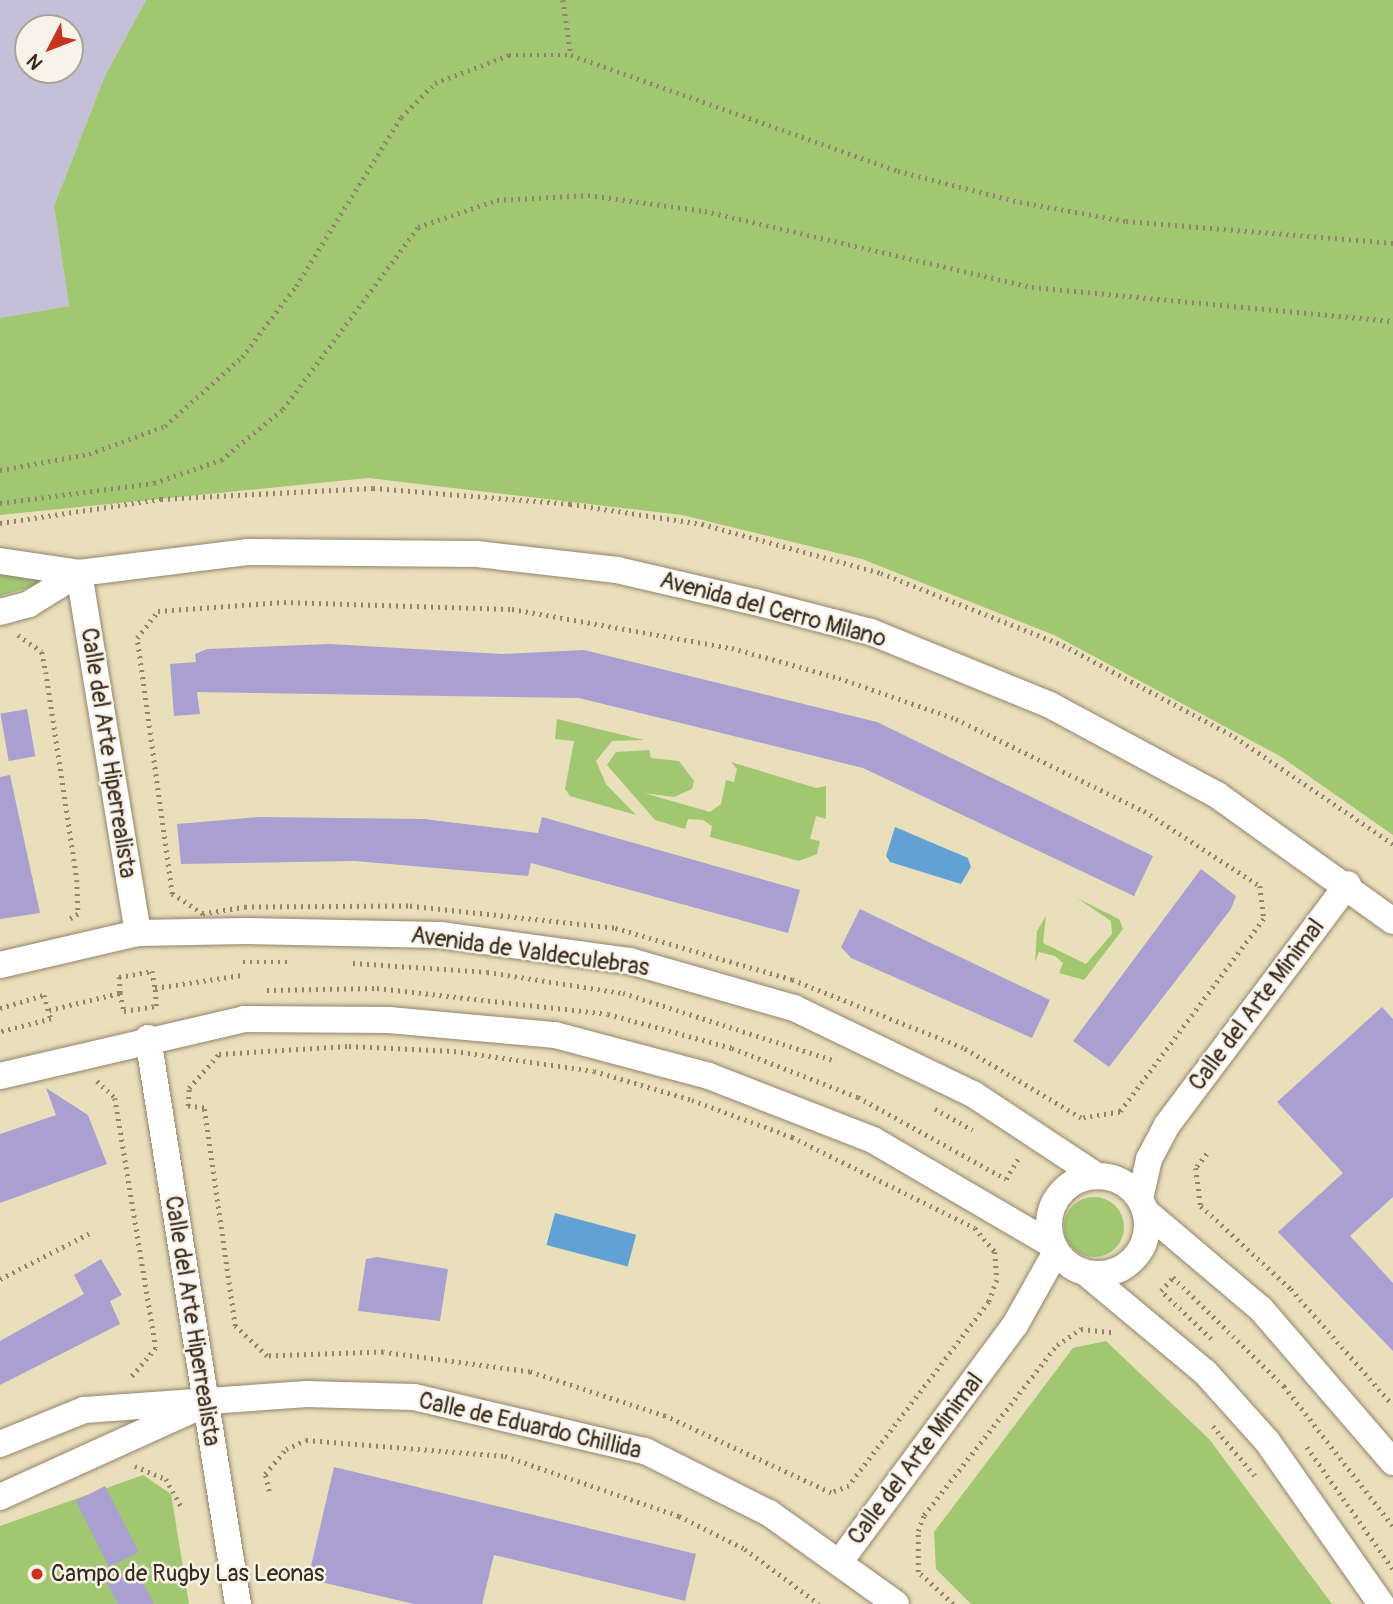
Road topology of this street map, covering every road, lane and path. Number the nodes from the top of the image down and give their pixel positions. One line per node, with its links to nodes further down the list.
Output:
1 (563, 0): 2 (path)
2 (571, 55): 3 (path); 5 (path)
3 (1393, 243)
4 (1393, 321): 7 (path)
5 (0, 470)
6 (161, 499): 8 (path)
7 (0, 503)
8 (0, 523)
9 (0, 561): 10 (street, Avenida del Cerro Milano)
10 (79, 573): 11 (street, Avenida del Cerro Milano); 14 (street, Avenida del Cerro Milano); 18 (street, Calle del Arte Hiperrealista)
11 (4, 623): 17 (path)
12 (1306, 781): 13 (path)
13 (1393, 844)
14 (1348, 884): 16 (street, Avenida del Cerro Milano); 35 (street, Calle del Arte Minimal)
15 (246, 907): 33 (path)
16 (1393, 921)
17 (66, 923)
18 (138, 933): 22 (street, Avenida de Valdeculebras); 39 (street, Avenida de Valdeculebras)
19 (243, 962): 20 (path)
20 (306, 962)
21 (342, 963): 30 (path)
22 (0, 965)
23 (242, 975): 24 (path)
24 (155, 988): 25 (path); 25 (path)
25 (120, 993): 27 (path)
26 (0, 1008): 27 (path)
27 (48, 1010): 28 (path)
28 (0, 1032)
29 (148, 1038): 32 (street); 43 (street); 50 (street, Calle del Arte Hiperrealista)
30 (848, 1066)
31 (87, 1075): 49 (path)
32 (0, 1076)
33 (1056, 1101)
34 (931, 1107): 36 (path)
35 (1167, 1125): 39 (street, Calle del Arte Minimal); 41 (street, Calle del Arte Minimal)
36 (977, 1132)
37 (1010, 1150): 40 (path)
38 (1207, 1154): 51 (path)
39 (1099, 1176): 41 (street); 43 (street)
40 (1006, 1179)
41 (1143, 1205): 44 (street); 54 (street)
42 (90, 1233): 45 (path)
43 (1054, 1249): 44 (street); 47 (street, Calle del Arte Minimal)
44 (1084, 1272): 47 (street, Calle del Arte Minimal); 67 (street)
45 (0, 1279)
46 (1161, 1290): 61 (path)
47 (1015, 1325): 62 (street, Calle del Arte Minimal)
48 (1123, 1339): 66 (path)
49 (121, 1383)
50 (206, 1403): 53 (street, Calle de Eduardo Chillida); 59 (street, Calle de Eduardo Chillida); 62 (street, Calle de Eduardo Chillida); 63 (street, Calle del Arte Hiperrealista)
51 (1393, 1405)
52 (1203, 1413): 57 (path)
53 (0, 1444)
54 (1393, 1462)
55 (128, 1468): 60 (path)
56 (788, 1474): 56 (path)
57 (1264, 1486)
58 (269, 1492): 64 (path)
59 (0, 1497)
60 (182, 1508)
61 (1393, 1526)
62 (841, 1560): 65 (street, Calle de Eduardo Chillida)
63 (238, 1604)
64 (820, 1604)
65 (895, 1604)
66 (953, 1604)
67 (1381, 1604)

